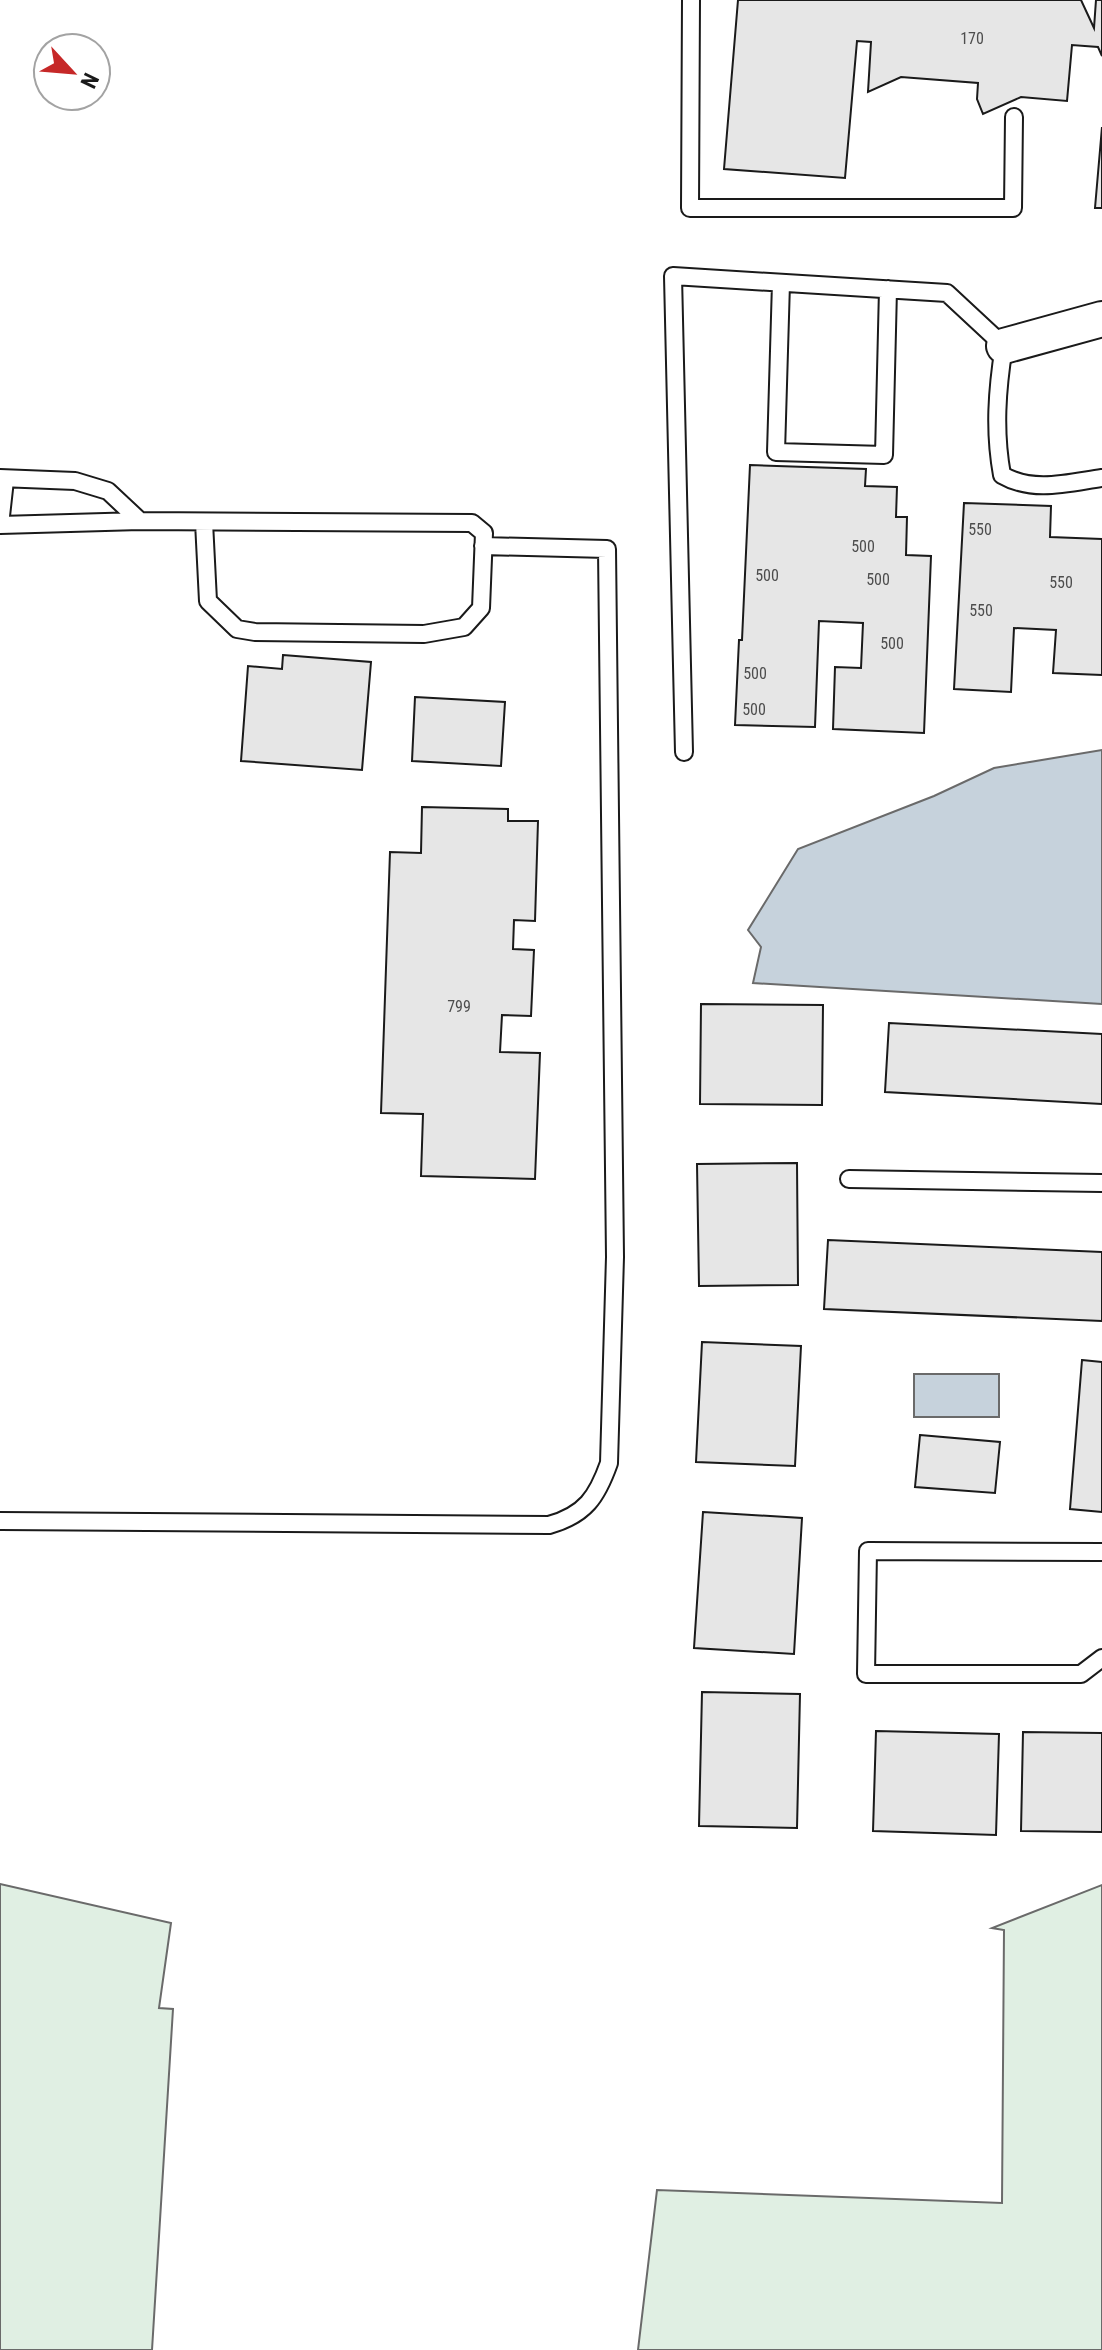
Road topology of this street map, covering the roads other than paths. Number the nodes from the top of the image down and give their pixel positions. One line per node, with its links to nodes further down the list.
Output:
1 (691, 0): 2 (lane)
2 (1014, 117)
3 (781, 283): 4 (lane); 4 (lane); 13 (lane)
4 (888, 289): 6 (lane)
5 (1102, 319): 6 (street)
6 (1004, 346): 7 (lane)
7 (1102, 478)
8 (2, 479): 9 (lane); 11 (lane)
9 (140, 521): 10 (lane); 11 (lane)
10 (204, 522): 12 (lane); 12 (lane)
11 (0, 525)
12 (483, 546): 16 (lane)
13 (684, 752)
14 (849, 1179): 15 (lane)
15 (1102, 1183)
16 (0, 1521)
17 (1102, 1552): 18 (lane)
18 (1102, 1658)

